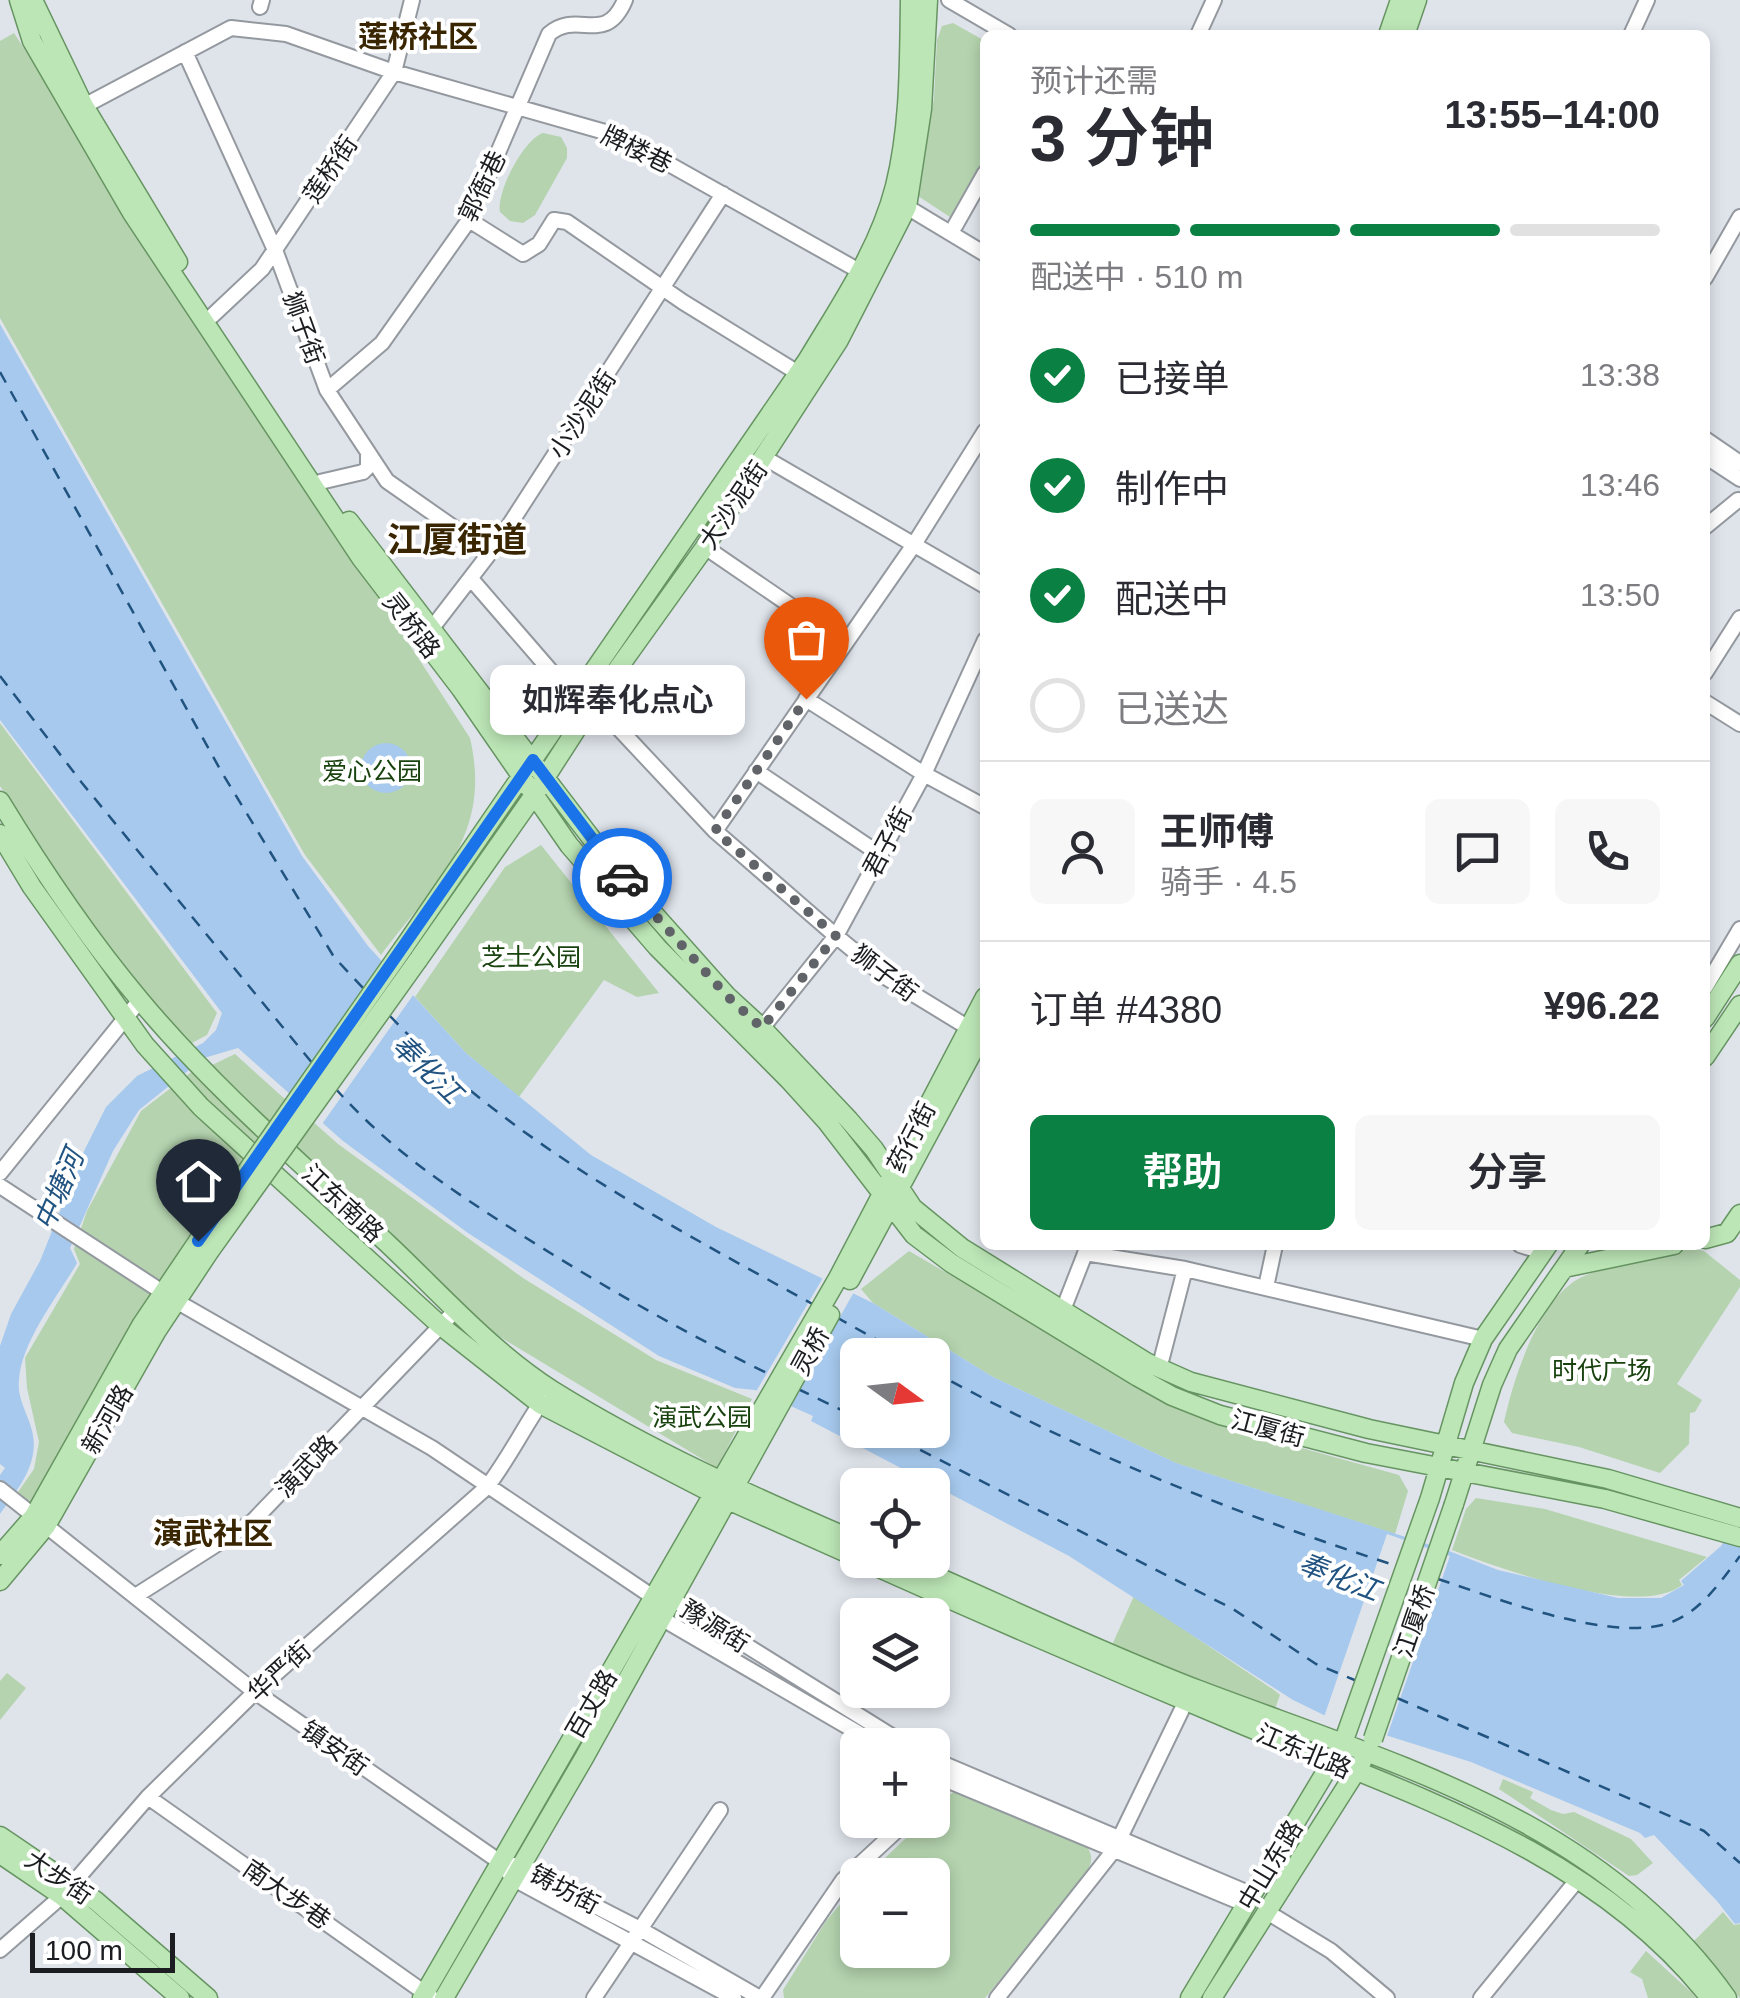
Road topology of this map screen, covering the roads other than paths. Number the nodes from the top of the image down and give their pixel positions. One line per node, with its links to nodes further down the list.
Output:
1 (19, 0): 63 (main road, 灵桥路)
2 (33, 0): 19 (main road, 灵桥路)
3 (412, 0): 18 (street, 莲桥街)
4 (625, 0): 20 (street, 郭衙巷)
5 (910, 0): 22 (main road, 大沙泥街)
6 (928, 0): 24 (main road, 大沙泥街)
7 (949, 0): 12 (street)
8 (1214, 0): 13 (street)
9 (1400, 0): 14 (main road)
10 (1417, 0): 15 (main road)
11 (1647, 0): 16 (street)
12 (1000, 30)
13 (1200, 30)
14 (1390, 30)
15 (1406, 30)
16 (1633, 30)
17 (185, 52): 18 (street, 牌楼巷); 19 (street, 牌楼巷); 28 (street, 狮子街)
18 (394, 72): 20 (street, 牌楼巷); 28 (street, 莲桥街)
19 (84, 106): 33 (main road, 灵桥路)
20 (518, 107): 23 (street, 牌楼巷); 26 (street, 郭衙巷)
21 (980, 182): 27 (street)
22 (895, 185): 24 (street); 31 (main road, 大沙泥街)
23 (723, 194): 31 (street, 牌楼巷); 32 (street, 小沙泥街)
24 (907, 207): 29 (street); 40 (main road, 大沙泥街)
25 (1740, 218): 30 (street)
26 (468, 220): 32 (street); 35 (street, 郭衙巷)
27 (956, 226)
28 (275, 250): 33 (street, 莲桥街); 35 (street, 狮子街)
29 (980, 251)
30 (1710, 269)
31 (861, 272): 34 (main road, 大沙泥街)
32 (663, 288): 34 (street); 47 (street, 小沙泥街)
33 (212, 316): 42 (main road, 灵桥路)
34 (798, 374): 56 (main road, 大沙泥街)
35 (328, 390): 38 (street, 狮子街)
36 (980, 440): 45 (street)
37 (1710, 443): 41 (street)
38 (368, 452): 42 (street); 47 (street, 狮子街)
39 (1710, 457): 41 (street)
40 (765, 458): 45 (street); 46 (main road, 大沙泥街)
41 (1736, 464)
42 (320, 482): 51 (main road, 灵桥路)
43 (1738, 500): 44 (street)
44 (1710, 523)
45 (912, 546): 49 (street); 52 (street)
46 (705, 547): 52 (street); 56 (main road, 大沙泥街)
47 (490, 554): 48 (street, 小沙泥街)
48 (472, 580): 51 (street, 小沙泥街); 56 (street, 狮子街)
49 (980, 583)
50 (1740, 618): 54 (street)
51 (432, 628): 59 (main road, 灵桥路)
52 (845, 643): 55 (street)
53 (980, 651): 61 (street, 君子街)
54 (1710, 664)
55 (806, 699): 60 (street); 61 (street)
56 (585, 700): 59 (main road, 大沙泥街); 62 (main road, 大沙泥街); 67 (street, 狮子街)
57 (1710, 705): 58 (street)
58 (1740, 724)
59 (533, 760): 62 (main road, 灵桥路); 63 (main road, 大沙泥街)
60 (756, 771): 67 (street); 69 (street)
61 (924, 774): 66 (street); 69 (street, 君子街)
62 (546, 776): 64 (main road, 大沙泥街); 79 (main road, 灵桥路)
63 (522, 777): 64 (main road, 灵桥路); 72 (main road, 大沙泥街)
64 (534, 795): 72 (main road, 大沙泥街); 84 (main road, 灵桥路)
65 (0, 800): 75 (main road, 江东南路)
66 (980, 804)
67 (715, 831): 71 (street, 狮子街)
68 (0, 834): 78 (main road, 江东南路)
69 (881, 855): 71 (street, 君子街)
70 (1740, 929): 74 (street)
71 (836, 936): 79 (street, 君子街); 80 (street, 狮子街)
72 (411, 954): 97 (main road, 新河路, bridge)
73 (1740, 964): 77 (main road)
74 (1710, 980)
75 (140, 1000): 78 (street); 99 (main road, 江东南路)
76 (1740, 1004): 81 (main road)
77 (1710, 1010)
78 (126, 1018): 82 (street); 99 (main road, 江东南路)
79 (762, 1028): 84 (main road, 灵桥路)
80 (980, 1032): 84 (main road, 药行街)
81 (1710, 1049)
82 (0, 1174)
83 (0, 1186): 97 (street, 豫源街)
84 (891, 1192): 95 (main road, 药行街); 98 (main road, 江厦街); 107 (main road, 江厦街)
85 (1740, 1214): 86 (main road)
86 (1710, 1238)
87 (1087, 1250): 98 (street)
88 (1092, 1250): 94 (street)
89 (1274, 1250): 96 (street)
90 (1544, 1250): 100 (main road)
91 (1577, 1250): 93 (main road)
92 (1650, 1250): 93 (main road)
93 (1564, 1268): 106 (main road)
94 (1185, 1269): 96 (street); 101 (street)
95 (843, 1280): 104 (main road, 灵桥)
96 (1266, 1287): 100 (street)
97 (170, 1296): 103 (street, 豫源街); 114 (main road, 新河路)
98 (1063, 1310): 101 (main road, 江厦街)
99 (448, 1319): 102 (main road, 江东南路); 103 (street, 演武路)
100 (1483, 1338): 105 (main road)
101 (1159, 1369): 105 (main road, 江厦街)
102 (545, 1396): 109 (street, 华严街); 111 (main road, 江东南路)
103 (363, 1408): 109 (street, 豫源街); 122 (street, 演武路)
104 (767, 1415): 111 (main road, 百丈路); 111 (main road, 百丈路)
105 (1445, 1446): 106 (main road, 江厦街); 107 (main road)
106 (1470, 1451): 108 (main road); 113 (main road, 江厦街)
107 (1439, 1467): 108 (main road, 江厦街); 129 (main road, 江厦桥)
108 (1464, 1472): 113 (main road, 江厦街); 130 (main road, 江厦桥, bridge)
109 (487, 1486): 123 (street, 豫源街); 125 (street, 华严街)
110 (0, 1489): 114 (street, 镇安街)
111 (723, 1490): 115 (main road); 117 (main road, 江东北路); 123 (main road, 百丈路)
112 (1740, 1518): 113 (main road)
113 (1716, 1520): 116 (main road)
114 (40, 1521): 118 (main road, 新河路); 121 (main road, 新河路); 122 (street, 镇安街)
115 (840, 1535)
116 (1740, 1537)
117 (840, 1549)
118 (0, 1555)
119 (903, 1578): 126 (main road, 江东北路)
120 (938, 1578): 129 (main road, 江东北路)
121 (0, 1581)
122 (136, 1595): 125 (street, 镇安街)
123 (663, 1598): 124 (main road, 百丈路); 128 (street, 豫源街); 140 (main road, 百丈路)
124 (661, 1618): 127 (street, 豫源街); 141 (main road, 百丈路)
125 (255, 1692): 134 (street, 华严街); 140 (street, 镇安街)
126 (1186, 1701): 131 (main road, 江东北路); 138 (street)
127 (850, 1728)
128 (878, 1728)
129 (1346, 1737): 130 (main road, 江东北路); 131 (main road, 中山东路)
130 (1370, 1746): 132 (main road, 中山东路); 160 (main road, 江东北路)
131 (1332, 1762): 132 (main road, 江东北路); 144 (main road, 中山东路)
132 (1356, 1773): 142 (main road, 江东北路); 145 (main road, 中山东路)
133 (950, 1777): 138 (street)
134 (148, 1797): 143 (street, 华严街); 148 (street, 南大步巷)
135 (720, 1810): 146 (street)
136 (0, 1836): 143 (main road, 大步街)
137 (888, 1838): 153 (street)
138 (1117, 1845): 144 (street); 154 (street)
139 (0, 1854): 143 (main road, 大步街)
140 (500, 1862): 141 (street, 铸坊街); 148 (main road, 百丈路)
141 (518, 1872): 146 (street, 铸坊街); 148 (main road, 百丈路)
142 (1578, 1879): 158 (street); 159 (main road, 江东北路)
143 (67, 1890): 147 (street, 华严街); 149 (main road, 大步街); 150 (main road, 大步街)
144 (1250, 1900): 155 (main road, 中山东路)
145 (1267, 1912): 156 (main road, 中山东路); 157 (street)
146 (636, 1934): 151 (street); 152 (street, 铸坊街); 153 (street, 铸坊街)
147 (0, 1950)
148 (431, 1996)
149 (180, 1998)
150 (208, 1998)
151 (594, 1998)
152 (734, 1998)
153 (761, 1998)
154 (998, 1998)
155 (1190, 1998)
156 (1212, 1998)
157 (1386, 1998)
158 (1482, 1998)
159 (1710, 1998)
160 (1728, 1998)

